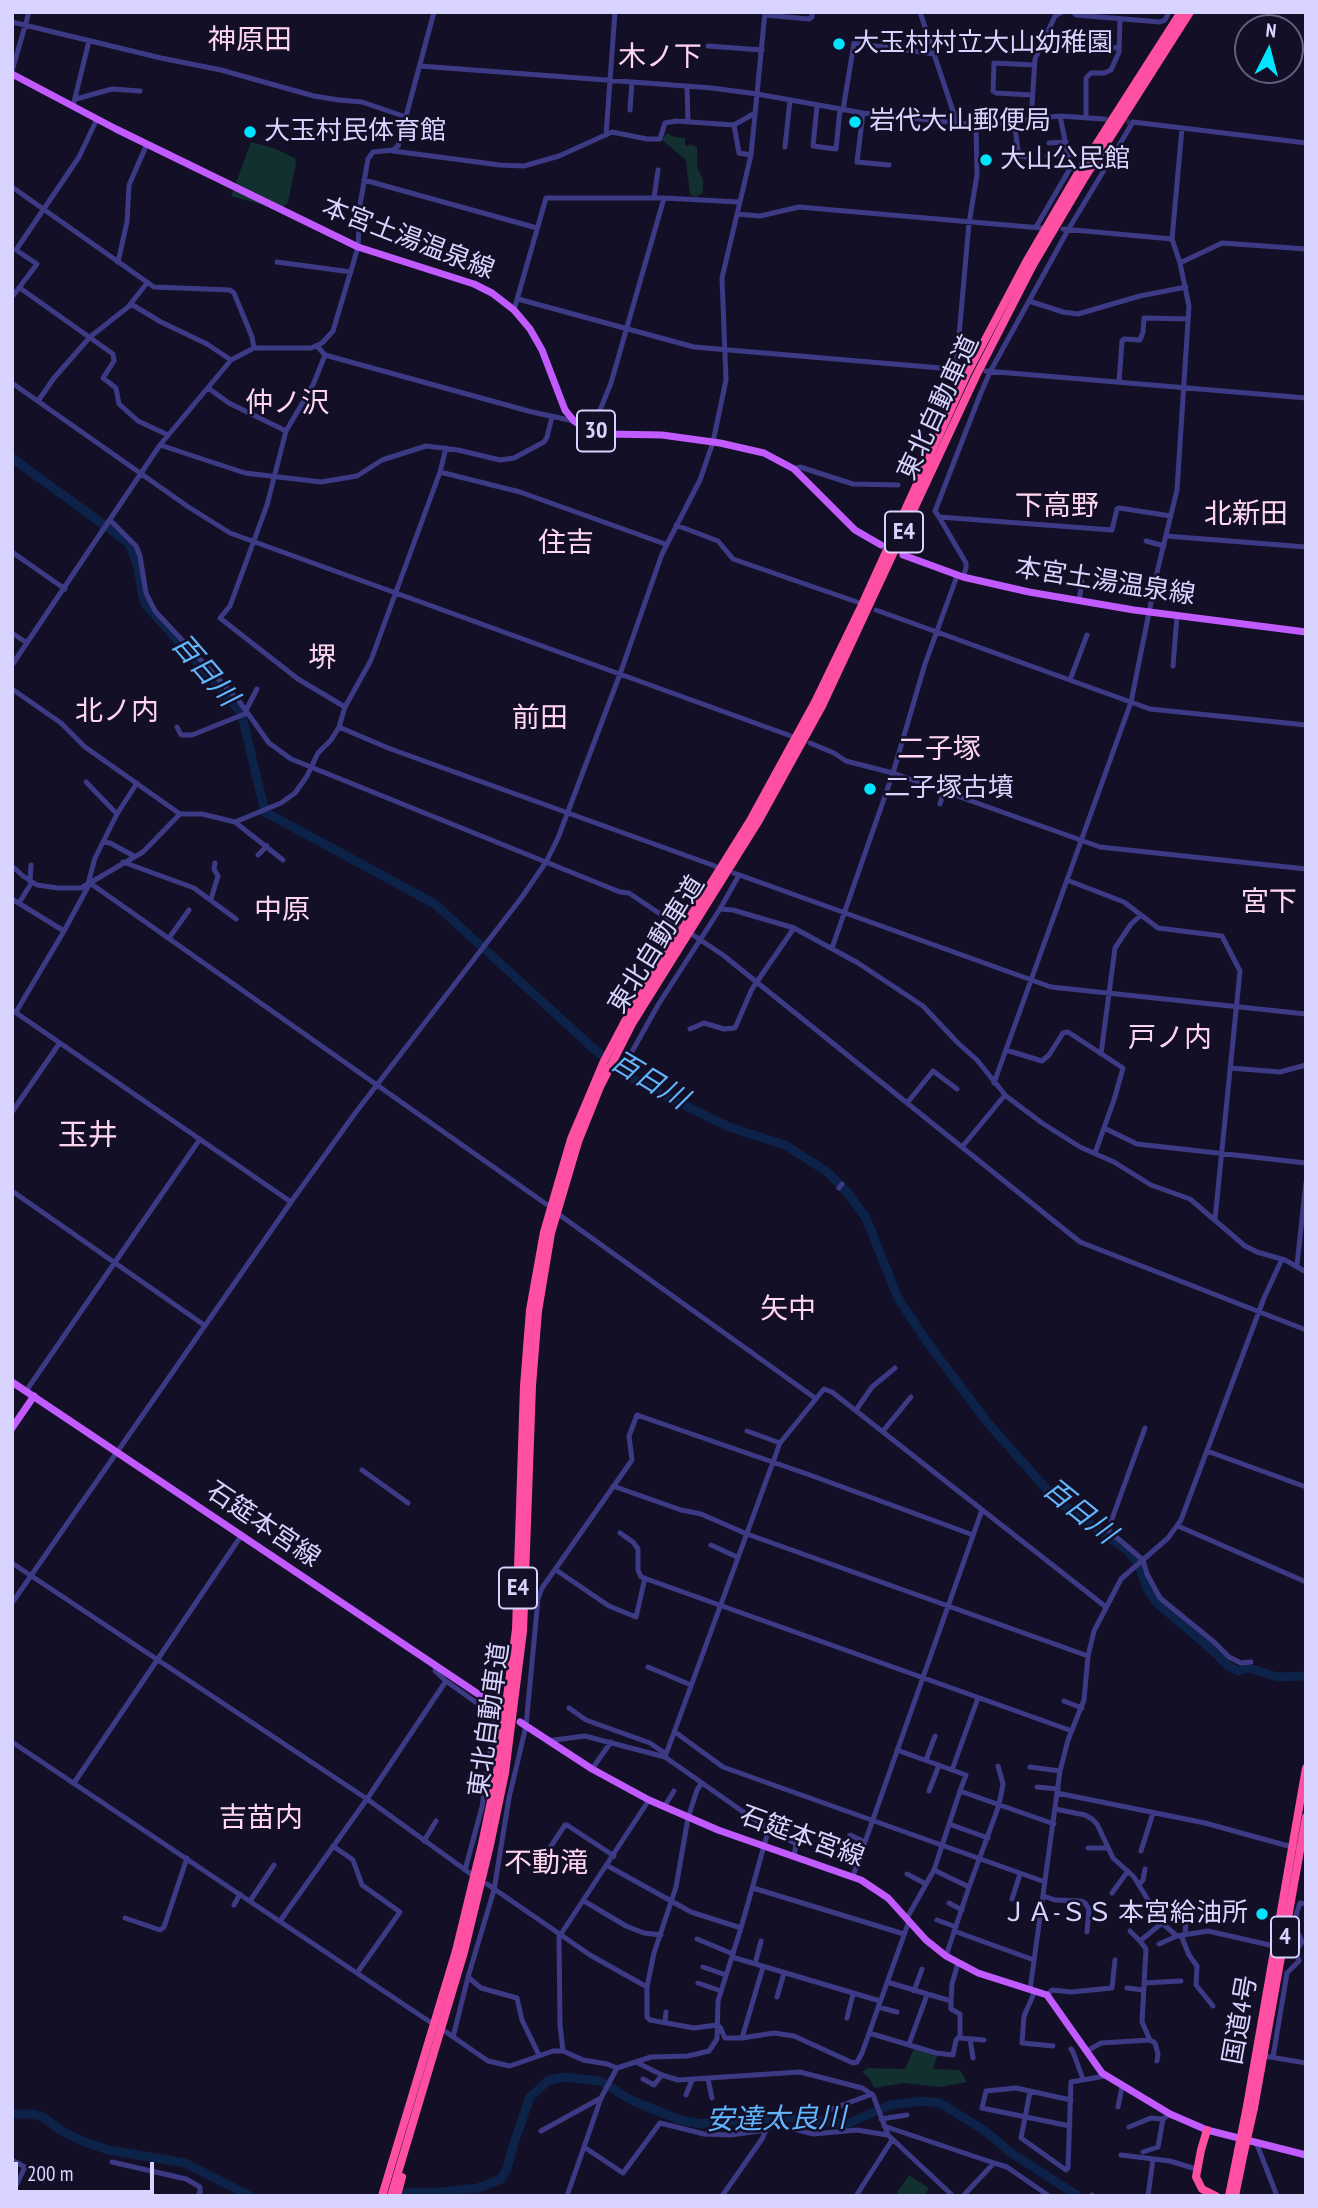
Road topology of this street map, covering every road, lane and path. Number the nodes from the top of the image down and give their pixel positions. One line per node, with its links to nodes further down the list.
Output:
1 (29, 12): 15 (street)
2 (434, 12): 23 (street)
3 (615, 12): 27 (street)
4 (812, 12): 12 (street)
5 (920, 12): 21 (street)
6 (1062, 12): 22 (street)
7 (1073, 12): 13 (street)
8 (1169, 12): 13 (street)
9 (1181, 12): 214 (highway, 東北自動車道 / E4)
10 (1191, 12): 214 (highway, 東北自動車道 / E4)
11 (765, 14): 12 (street); 19 (street)
12 (785, 15)
13 (1120, 19): 18 (street)
14 (12, 22): 15 (street)
15 (26, 26): 16 (street); 24 (street)
16 (89, 41): 34 (street); 41 (street)
17 (708, 46): 19 (street)
18 (1119, 47): 20 (street); 26 (street)
19 (762, 50): 31 (street)
20 (1095, 52)
21 (934, 54): 37 (street); 48 (street)
22 (1034, 65): 32 (street); 32 (street)
23 (420, 66): 27 (street); 41 (street)
24 (12, 73): 34 (main road, 本宮土湯温泉線 / 30)
25 (1078, 79): 26 (street)
26 (1086, 79): 42 (street)
27 (610, 80): 28 (street); 52 (street)
28 (632, 82): 29 (street); 36 (street)
29 (687, 86): 31 (street); 46 (street)
30 (140, 91): 34 (street)
31 (757, 94): 33 (street); 38 (street)
32 (1032, 95): 45 (street)
33 (790, 100): 35 (street); 57 (street)
34 (74, 103): 43 (main road, 本宮土湯温泉線 / 30)
35 (817, 106): 37 (street); 37 (street)
36 (630, 110)
37 (841, 110): 39 (street)
38 (756, 112): 49 (street); 59 (street)
39 (863, 114): 48 (street); 64 (street)
40 (1060, 116): 42 (street); 45 (street); 53 (street)
41 (405, 117): 58 (street)
42 (1086, 118): 44 (street)
43 (97, 119): 56 (main road, 本宮土湯温泉線 / 30); 72 (street)
44 (1104, 119)
45 (1031, 120): 47 (street)
46 (688, 122): 49 (street); 52 (street)
47 (1014, 122): 50 (street); 63 (street)
48 (957, 123): 50 (street)
49 (734, 125): 59 (street)
50 (975, 125): 74 (street)
51 (1182, 128): 55 (street); 76 (street); 77 (street)
52 (606, 135): 58 (street)
53 (1066, 142): 54 (street); 61 (street)
54 (1049, 143)
55 (1306, 143)
56 (146, 144): 78 (main road, 本宮土湯温泉線 / 30); 80 (street)
57 (785, 147)
58 (390, 151): 67 (street)
59 (751, 155): 71 (street)
60 (883, 155): 64 (street)
61 (1068, 155): 62 (street); 74 (street)
62 (1046, 156)
63 (1026, 157)
64 (882, 164): 65 (street)
65 (889, 165)
66 (658, 170): 69 (street)
67 (365, 180): 75 (street); 78 (street)
68 (12, 187): 72 (street)
69 (654, 198): 70 (street); 75 (street)
70 (664, 198): 71 (street); 93 (street)
71 (739, 202): 73 (street)
72 (44, 208): 80 (street); 86 (street)
73 (737, 214): 74 (street); 97 (street)
74 (969, 223): 100 (street)
75 (537, 228): 88 (street)
76 (1065, 230): 77 (street); 89 (street)
77 (1172, 239): 82 (street)
78 (358, 247): 83 (street); 91 (main road, 本宮土湯温泉線 / 30)
79 (1306, 250): 82 (street)
80 (118, 262): 84 (street)
81 (277, 262): 83 (street)
82 (1180, 263): 85 (street)
83 (351, 272): 95 (street)
84 (148, 283): 90 (street); 96 (street)
85 (1186, 287): 89 (street); 92 (street)
86 (20, 288): 87 (street); 94 (street)
87 (12, 297)
88 (518, 299): 91 (street); 93 (street)
89 (1029, 301): 102 (street)
90 (131, 304): 94 (street); 99 (street)
91 (514, 310): 110 (main road, 本宮土湯温泉線 / 30)
92 (1188, 319): 103 (street); 106 (street)
93 (627, 329): 97 (street); 111 (street)
94 (90, 337): 108 (street); 113 (street)
95 (317, 346): 96 (street); 98 (street)
96 (254, 348): 99 (street)
97 (726, 351): 100 (street); 114 (street)
98 (325, 355): 109 (street); 112 (street)
99 (231, 360): 105 (street)
100 (956, 369): 101 (street)
101 (964, 370)
102 (988, 372): 103 (street); 123 (street)
103 (1119, 382): 106 (street)
104 (12, 383): 108 (street)
105 (208, 388): 112 (street); 113 (street)
106 (1185, 388): 107 (street); 122 (street)
107 (1306, 398)
108 (38, 401): 119 (street)
109 (552, 417): 110 (street); 116 (street)
110 (574, 421): 111 (main road, 30)
111 (592, 430): 114 (main road, 30)
112 (286, 431): 120 (street)
113 (168, 435): 115 (street)
114 (713, 442): 117 (main road, 30); 125 (street)
115 (160, 445): 119 (street); 120 (street)
116 (446, 448): 118 (street); 120 (street)
117 (794, 469): 121 (street); 130 (main road, 30)
118 (440, 472): 129 (street); 138 (street)
119 (142, 474): 124 (street); 127 (street)
120 (275, 476): 127 (street)
121 (898, 485)
122 (1171, 516): 123 (street); 126 (street)
123 (939, 517): 135 (street)
124 (110, 522): 137 (street); 157 (street)
125 (676, 524): 129 (street); 140 (street)
126 (1166, 536): 131 (street); 132 (street)
127 (253, 541): 138 (street); 156 (street)
128 (1146, 541): 131 (street)
129 (666, 544): 151 (street)
130 (881, 545)
131 (1164, 546): 142 (street)
132 (1306, 547)
133 (12, 552): 137 (street)
134 (902, 555): 135 (main road, 本宮土湯温泉線)
135 (960, 576): 139 (main road, 本宮土湯温泉線); 144 (street)
136 (1082, 582): 139 (street)
137 (65, 589): 148 (street)
138 (396, 593): 151 (street); 156 (street)
139 (1080, 601): 142 (main road, 本宮土湯温泉線)
140 (857, 602)
141 (876, 610): 144 (street)
142 (1150, 612): 143 (main road, 本宮土湯温泉線); 155 (street)
143 (1177, 616): 145 (main road, 本宮土湯温泉線); 150 (street)
144 (938, 632): 152 (street); 164 (street)
145 (1306, 632)
146 (12, 633): 148 (street)
147 (1087, 635): 152 (street)
148 (27, 643): 149 (street)
149 (12, 664)
150 (1173, 666)
151 (620, 674): 161 (street); 169 (street)
152 (1070, 680): 155 (street)
153 (12, 689): 166 (street)
154 (257, 689): 157 (street)
155 (1131, 702): 158 (street); 173 (street)
156 (345, 707): 160 (street)
157 (244, 713): 159 (street); 163 (street)
158 (1306, 725)
159 (177, 727)
160 (339, 727): 163 (street); 169 (street)
161 (791, 736)
162 (810, 743): 164 (street)
163 (310, 766): 172 (street); 180 (street)
164 (893, 774): 167 (street); 196 (street)
165 (86, 782): 170 (street)
166 (136, 783): 170 (street); 171 (street)
167 (944, 791): 168 (street); 173 (street)
168 (940, 804)
169 (569, 813): 180 (street); 184 (street)
170 (117, 814): 174 (street)
171 (180, 814): 172 (street); 177 (street)
172 (235, 822): 175 (street)
173 (1081, 840): 185 (street); 186 (street)
174 (103, 842): 177 (street); 188 (street)
175 (267, 846): 176 (street); 178 (street)
176 (258, 855)
177 (134, 856): 179 (street)
178 (283, 860)
179 (123, 862): 188 (street); 191 (street)
180 (546, 862): 199 (street); 221 (street)
181 (215, 863): 191 (street)
182 (31, 865): 187 (street)
183 (12, 866): 187 (street)
184 (715, 866)
185 (1306, 869)
186 (1067, 880): 197 (street); 206 (street)
187 (31, 882): 188 (street); 193 (street)
188 (89, 884): 192 (street); 201 (street)
189 (122, 894): 192 (street)
190 (12, 899): 193 (street)
191 (211, 899): 198 (street)
192 (118, 901): 203 (street)
193 (19, 903): 201 (street)
194 (720, 909): 196 (street); 200 (street); 204 (street)
195 (189, 910): 203 (street)
196 (845, 914): 205 (street); 206 (street)
197 (1141, 915): 208 (street); 209 (street)
198 (236, 919)
199 (678, 926)
200 (794, 928): 205 (street); 207 (street)
201 (64, 931): 210 (street)
202 (693, 935): 204 (street)
203 (169, 938): 221 (street)
204 (700, 939): 207 (street); 217 (street)
205 (832, 948): 220 (street)
206 (1031, 980): 208 (street); 215 (street)
207 (756, 983): 212 (street); 224 (street)
208 (1108, 994): 209 (street); 216 (street)
209 (1237, 1007): 211 (street); 219 (street)
210 (14, 1011): 213 (street)
211 (1306, 1014)
212 (690, 1029)
213 (59, 1044): 225 (street); 227 (street)
214 (614, 1049): 465 (highway, 東北自動車道 / E4)
215 (1006, 1050): 216 (street); 220 (street)
216 (1101, 1054): 226 (street)
217 (629, 1057)
218 (1306, 1065): 219 (street)
219 (1230, 1068): 230 (street)
220 (994, 1083): 223 (street)
221 (377, 1085): 234 (street); 235 (street)
222 (957, 1089): 224 (street)
223 (1005, 1095): 228 (street); 229 (street)
224 (907, 1103): 228 (street)
225 (12, 1112)
226 (1104, 1128): 229 (street); 230 (street)
227 (200, 1139): 234 (street); 239 (street)
228 (962, 1147): 242 (street)
229 (1095, 1153): 237 (street)
230 (1222, 1154): 231 (street); 237 (street)
231 (1306, 1163)
232 (1306, 1182): 240 (street)
233 (12, 1191): 239 (street)
234 (291, 1202): 243 (street)
235 (546, 1204)
236 (562, 1216): 250 (street)
237 (1215, 1219): 238 (street)
238 (1282, 1259): 240 (street); 242 (street)
239 (115, 1264): 243 (street); 247 (street)
240 (1297, 1265): 241 (street)
241 (1306, 1272)
242 (1260, 1312): 244 (street); 257 (street)
243 (204, 1325): 258 (street)
244 (1306, 1330)
245 (895, 1368): 251 (street)
246 (12, 1382): 247 (main road, 石筵本宮線)
247 (26, 1391): 248 (main road, 石筵本宮線)
248 (34, 1396): 252 (main road); 258 (main road, 石筵本宮線)
249 (911, 1397): 255 (street)
250 (815, 1398): 251 (street); 256 (street)
251 (856, 1410): 255 (street)
252 (12, 1428)
253 (1144, 1428): 272 (street)
254 (747, 1431): 256 (street)
255 (883, 1431): 264 (street)
256 (780, 1443): 259 (street)
257 (1207, 1451): 262 (street); 265 (street)
258 (115, 1452): 269 (main road, 石筵本宮線); 275 (street)
259 (772, 1461): 261 (street); 267 (street); 268 (street)
260 (362, 1470): 263 (street)
261 (613, 1486): 267 (street); 274 (street)
262 (1306, 1487)
263 (408, 1503)
264 (982, 1510): 268 (street); 281 (street)
265 (1178, 1526): 272 (street); 277 (street)
266 (620, 1533): 276 (street)
267 (747, 1534): 271 (street); 280 (street)
268 (973, 1535): 280 (street)
269 (241, 1536): 283 (street); 285 (main road, 石筵本宮線)
270 (711, 1545): 271 (street)
271 (737, 1557): 279 (street)
272 (1142, 1561): 281 (street); 284 (street)
273 (12, 1563): 275 (street)
274 (556, 1570): 276 (street); 295 (street)
275 (30, 1575): 278 (street); 283 (street)
276 (645, 1578): 279 (street)
277 (1306, 1582)
278 (12, 1603)
279 (720, 1605): 287 (street); 289 (street)
280 (948, 1606): 282 (street); 287 (street)
281 (1106, 1607): 282 (street)
282 (1088, 1656): 293 (street)
283 (158, 1660): 312 (street); 319 (street)
284 (1251, 1662)
285 (436, 1666): 288 (street); 294 (main road, 石筵本宮線)
286 (648, 1667): 289 (street)
287 (923, 1678): 290 (street); 302 (street)
288 (446, 1681): 319 (street); 334 (street)
289 (691, 1685): 297 (street)
290 (978, 1698): 296 (street); 310 (street)
291 (1063, 1701): 293 (street)
292 (569, 1708): 303 (street)
293 (1082, 1708): 296 (street)
294 (502, 1710)
295 (523, 1724): 299 (main road, 石筵本宮線); 362 (street)
296 (1072, 1731): 311 (street)
297 (674, 1732): 303 (street); 328 (street)
298 (935, 1736): 304 (street)
299 (547, 1741): 301 (street); 309 (main road, 石筵本宮線)
300 (12, 1742): 312 (street)
301 (611, 1742): 303 (street); 309 (street)
302 (897, 1750): 304 (street); 328 (street)
303 (665, 1756): 313 (street)
304 (926, 1760): 305 (street)
305 (939, 1765): 310 (street); 316 (street)
306 (998, 1766): 321 (street)
307 (1030, 1767): 311 (street)
308 (1306, 1768): 341 (highway, 国道4号 / 4)
309 (592, 1769): 320 (main road, 石筵本宮線)
310 (952, 1770): 317 (street)
311 (1060, 1771): 318 (street)
312 (74, 1783): 346 (street)
313 (701, 1784): 326 (street); 331 (street)
314 (1037, 1787): 318 (street)
315 (674, 1791): 322 (street)
316 (929, 1791)
317 (960, 1791): 321 (street); 329 (street)
318 (1057, 1791): 323 (street); 324 (street)
319 (367, 1799): 334 (street); 336 (street)
320 (649, 1800): 322 (main road, 石筵本宮線); 344 (street)
321 (999, 1805): 330 (street); 333 (street)
322 (664, 1807): 326 (main road, 石筵本宮線)
323 (1055, 1809): 330 (street); 342 (street)
324 (1153, 1812): 341 (street); 343 (street)
325 (1306, 1817): 341 (highway, 国道4号 / 4)
326 (688, 1818): 338 (main road, 石筵本宮線); 367 (street)
327 (436, 1821): 334 (street)
328 (873, 1821): 335 (street); 339 (street)
329 (949, 1824): 333 (street); 339 (street)
330 (1054, 1825): 356 (street)
331 (769, 1828): 338 (street); 345 (street)
332 (850, 1835): 335 (street)
333 (988, 1838): 347 (street)
334 (424, 1840)
335 (865, 1842): 355 (street)
336 (334, 1846): 378 (street); 403 (street)
337 (551, 1846): 344 (street)
338 (764, 1846): 345 (main road, 石筵本宮線); 361 (street)
339 (942, 1846): 347 (street); 350 (street)
340 (1088, 1848): 342 (street)
341 (1299, 1848): 392 (highway, 国道4号 / 4)
342 (1108, 1849): 352 (street)
343 (1141, 1851)
344 (614, 1856): 349 (street)
345 (794, 1856): 355 (main road, 石筵本宮線)
346 (187, 1858): 364 (street); 375 (street)
347 (980, 1860): 354 (street); 360 (street)
348 (274, 1865): 368 (street)
349 (608, 1866): 367 (street); 369 (street)
350 (934, 1870): 358 (street); 360 (street)
351 (1145, 1870): 359 (street)
352 (1128, 1871): 359 (street); 363 (street)
353 (907, 1874): 358 (street)
354 (1020, 1874): 356 (street); 366 (street)
355 (853, 1876): 376 (main road, 石筵本宮線)
356 (1045, 1882): 365 (street)
357 (487, 1884): 362 (street)
358 (926, 1884): 376 (street)
359 (1139, 1884): 379 (street)
360 (969, 1887): 373 (street)
361 (753, 1888): 380 (street); 384 (street)
362 (494, 1890): 387 (street); 406 (street)
363 (1112, 1893)
364 (240, 1894): 368 (street); 372 (street)
365 (1042, 1896): 383 (street); 396 (street)
366 (1012, 1899)
367 (670, 1900): 380 (street); 385 (street)
368 (250, 1901): 378 (street)
369 (584, 1901): 385 (street); 387 (street)
370 (949, 1903): 373 (street)
371 (1305, 1903): 393 (street)
372 (234, 1905)
373 (962, 1910): 381 (street)
374 (1187, 1910): 386 (street)
375 (125, 1918)
376 (908, 1919): 384 (street); 395 (main road, 石筵本宮線)
377 (937, 1920): 381 (street)
378 (280, 1922): 403 (street)
379 (1162, 1923): 386 (street); 390 (street)
380 (741, 1928): 394 (street)
381 (955, 1929): 395 (street); 396 (street)
382 (1130, 1931): 390 (street)
383 (1087, 1932)
384 (904, 1934): 408 (street)
385 (661, 1935): 410 (street)
386 (1181, 1935): 391 (street); 392 (street); 422 (street)
387 (561, 1936): 410 (street); 440 (street)
388 (697, 1939): 394 (street)
389 (761, 1941): 399 (street)
390 (1140, 1941): 411 (street)
391 (1159, 1944)
392 (1279, 1947): 393 (street); 443 (highway, 国道4号 / 4); 463 (highway, 国道4号 / 4)
393 (1296, 1951): 443 (street)
394 (733, 1955): 399 (street); 405 (street)
395 (946, 1956): 398 (main road, 石筵本宮線)
396 (1034, 1960): 415 (street)
397 (1115, 1960): 417 (street)
398 (958, 1963): 415 (main road, 石筵本宮線); 420 (street)
399 (755, 1964): 401 (street)
400 (703, 1967): 405 (street)
401 (763, 1967): 404 (street); 433 (street)
402 (922, 1969): 414 (street)
403 (358, 1973): 426 (street)
404 (784, 1973): 416 (street); 419 (street)
405 (726, 1975): 413 (street)
406 (468, 1977): 432 (street); 442 (street)
407 (1181, 1981): 411 (street)
408 (887, 1982): 414 (street); 421 (street)
409 (698, 1983): 413 (street)
410 (647, 1986): 427 (street)
411 (1143, 1986): 412 (street); 436 (street)
412 (1127, 1988)
413 (721, 1991): 428 (street)
414 (914, 1991): 418 (street)
415 (1032, 1991): 417 (main road, 石筵本宮線); 438 (street)
416 (853, 1994): 421 (street); 425 (street)
417 (1047, 1995): 441 (main road)
418 (927, 1996): 420 (street); 437 (street)
419 (777, 1997)
420 (951, 2001): 431 (street)
421 (879, 2004): 424 (street); 430 (street)
422 (1213, 2006)
423 (666, 2012): 427 (street)
424 (897, 2012)
425 (847, 2018)
426 (430, 2022)
427 (665, 2022): 428 (street)
428 (717, 2025): 433 (street); 446 (street)
429 (446, 2032): 432 (street)
430 (870, 2033): 433 (street); 437 (street)
431 (960, 2036): 434 (street); 437 (street)
432 (453, 2037): 442 (street)
433 (742, 2038)
434 (970, 2039): 435 (street); 444 (street)
435 (984, 2040)
436 (1150, 2040): 441 (street); 445 (street)
437 (909, 2044)
438 (1053, 2046)
439 (1070, 2049): 453 (street)
440 (563, 2051): 442 (street); 448 (street)
441 (1087, 2051): 450 (main road)
442 (539, 2054)
443 (1268, 2057): 447 (street); 463 (highway, 国道4号 / 4)
444 (973, 2058)
445 (1157, 2060)
446 (635, 2062): 448 (street); 449 (street)
447 (1306, 2063)
448 (617, 2067): 459 (street)
449 (662, 2075): 452 (street); 454 (street)
450 (1105, 2076): 453 (street); 455 (main road)
451 (708, 2078): 454 (street); 457 (street); 460 (street)
452 (643, 2079)
453 (1083, 2079): 461 (street)
454 (692, 2080): 458 (street)
455 (1122, 2087): 462 (street); 467 (main road)
456 (1030, 2092): 461 (street); 468 (street); 468 (street)
457 (873, 2094): 464 (street); 469 (street)
458 (686, 2095)
459 (601, 2098): 475 (street); 478 (street)
460 (712, 2098)
461 (1071, 2099): 471 (street)
462 (1118, 2107)
463 (1250, 2107): 480 (highway, 国道4号 / 4, bridge)
464 (832, 2109)
465 (411, 2115): 488 (highway); 488 (highway, 東北自動車道 / E4)
466 (907, 2115): 469 (street)
467 (1167, 2116): 472 (street); 474 (main road); 479 (street)
468 (1025, 2117): 471 (street); 471 (street)
469 (881, 2119): 470 (street)
470 (884, 2126): 476 (street); 486 (street)
471 (1070, 2126)
472 (1129, 2127)
473 (766, 2130): 476 (street); 478 (street); 496 (street)
474 (1207, 2130): 477 (main road); 487 (highway)
475 (541, 2131)
476 (890, 2138): 497 (street); 498 (street)
477 (1256, 2143): 482 (main road); 505 (street)
478 (584, 2147): 495 (street)
479 (1143, 2152)
480 (1241, 2152): 503 (highway, 国道4号 / 4); 504 (highway, 国道4号 / 4)
481 (1121, 2155): 483 (street)
482 (1306, 2155)
483 (1153, 2159): 487 (street); 501 (street)
484 (12, 2160): 489 (street)
485 (112, 2162): 490 (street)
486 (994, 2163): 499 (street); 500 (street)
487 (1196, 2169): 502 (highway)
488 (391, 2180): 491 (highway); 492 (highway, 東北自動車道 / E4); 493 (highway, 東北自動車道 / E4); 494 (highway)
489 (12, 2194)
490 (197, 2196)
491 (376, 2196)
492 (382, 2196)
493 (391, 2196)
494 (397, 2196)
495 (567, 2196)
496 (723, 2196)
497 (856, 2196)
498 (953, 2196)
499 (963, 2196)
500 (1049, 2196)
501 (1148, 2196)
502 (1216, 2196)
503 (1229, 2196)
504 (1235, 2196)
505 (1277, 2196)

